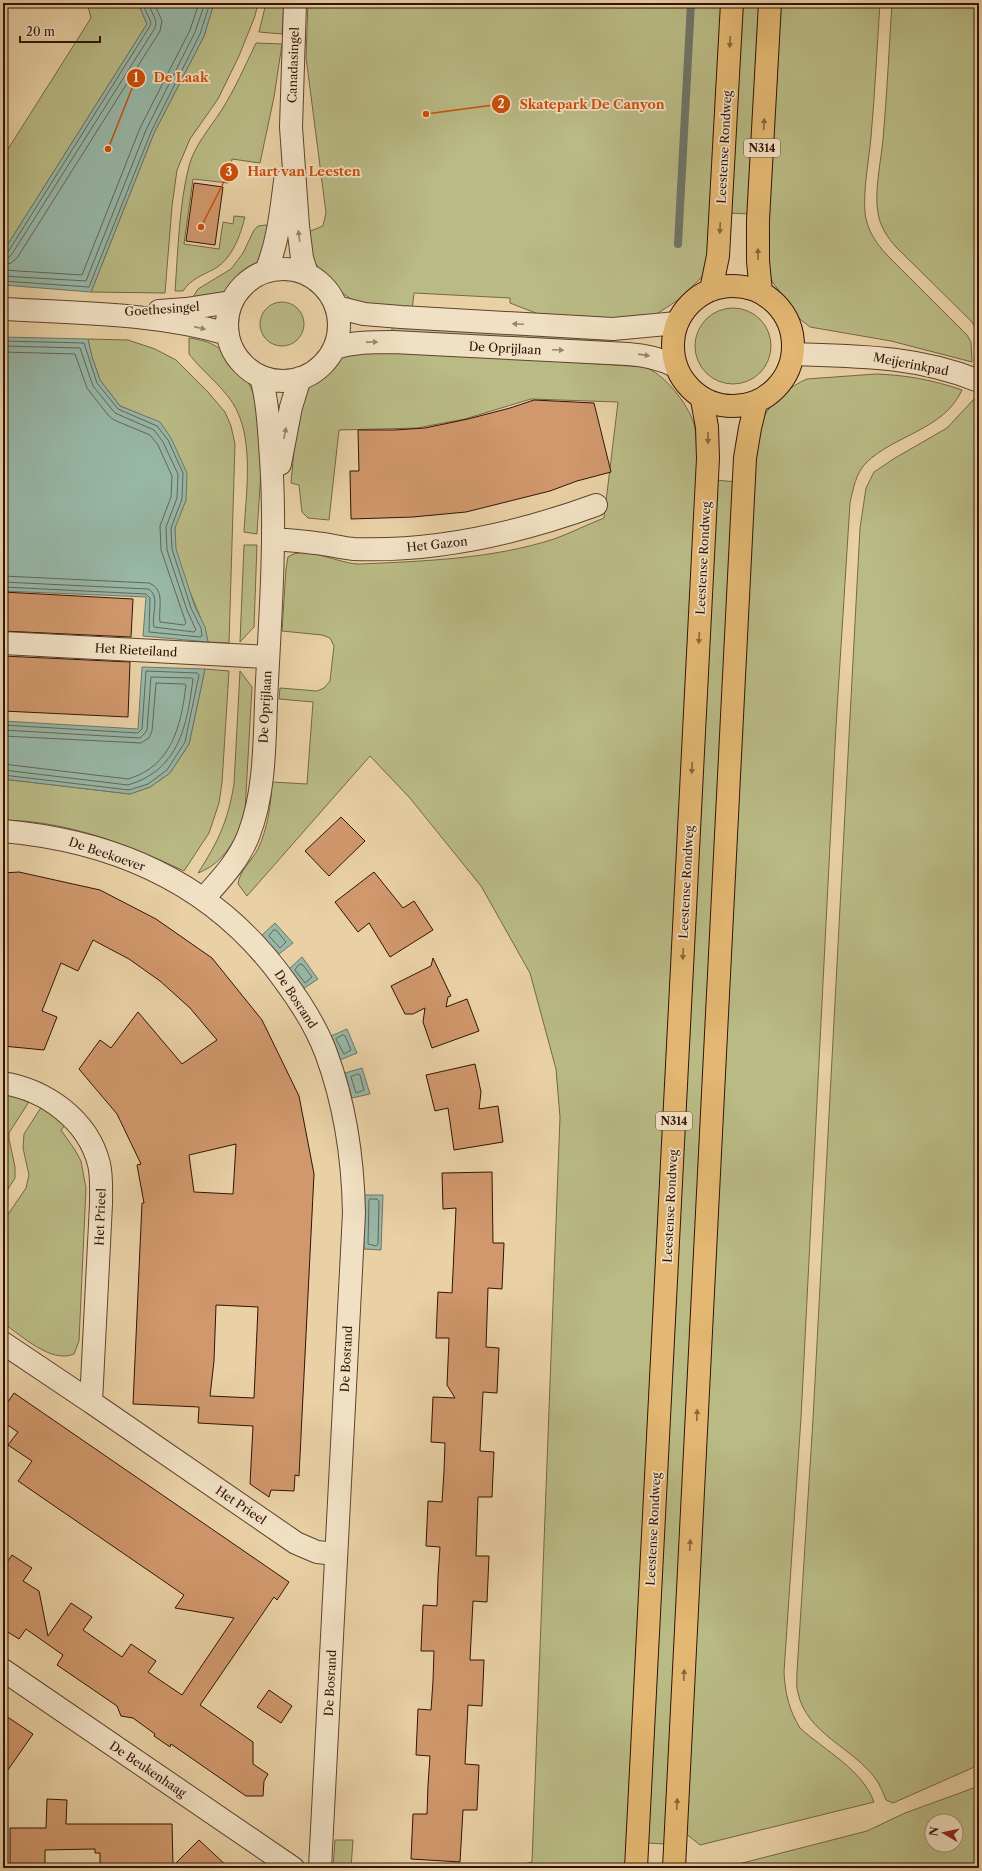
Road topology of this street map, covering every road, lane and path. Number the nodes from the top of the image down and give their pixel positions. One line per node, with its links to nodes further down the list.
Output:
1 (295, 3): 4 (street, Canadasingel)
2 (732, 3): 7 (main road, Leestense Rondweg, one-way to 7)
3 (770, 3): 8 (main road, N314, one-way to 3)
4 (291, 127): 5 (street, Canadasingel); 6 (street, Canadasingel, one-way to 4)
5 (266, 271): 6 (street); 9 (street)
6 (307, 274): 10 (street)
7 (711, 290): 8 (main road); 13 (main road)
8 (761, 292): 16 (main road)
9 (231, 302): 12 (street, Goethesingel); 14 (street)
10 (336, 307): 13 (street, De Oprijlaan, one-way to 10); 15 (street)
11 (3, 309): 12 (street, Goethesingel)
12 (92, 313): 14 (street, Goethesingel, one-way to 14)
13 (677, 322): 17 (main road)
14 (228, 334): 18 (street)
15 (334, 348): 17 (street, De Oprijlaan, one-way to 17); 19 (street)
16 (793, 354): 20 (street, Meijerinkpad); 22 (main road)
17 (675, 366): 21 (main road)
18 (260, 377): 19 (street); 23 (street, De Oprijlaan)
19 (300, 378): 23 (street, De Oprijlaan, one-way to 19)
20 (979, 381)
21 (702, 400): 22 (main road); 37 (main road, Leestense Rondweg / N314, one-way to 37)
22 (756, 403): 38 (main road, one-way to 22)
23 (274, 499): 25 (street, De Oprijlaan)
24 (596, 505): 25 (street, Het Gazon)
25 (273, 539): 27 (street, De Oprijlaan)
26 (3, 643): 27 (street, Het Rieteiland)
27 (268, 657): 29 (street, De Oprijlaan)
28 (3, 831): 29 (street, De Beekoever)
29 (204, 898): 33 (street, De Bosrand)
30 (3, 1083): 32 (street, Het Prieel)
31 (3, 1343): 32 (street, Het Prieel)
32 (91, 1402): 33 (street, Het Prieel)
33 (336, 1554): 36 (street, De Bosrand)
34 (3, 1670): 35 (street, De Beukenhaag)
35 (293, 1868)
36 (320, 1868)
37 (636, 1868)
38 (674, 1868)

